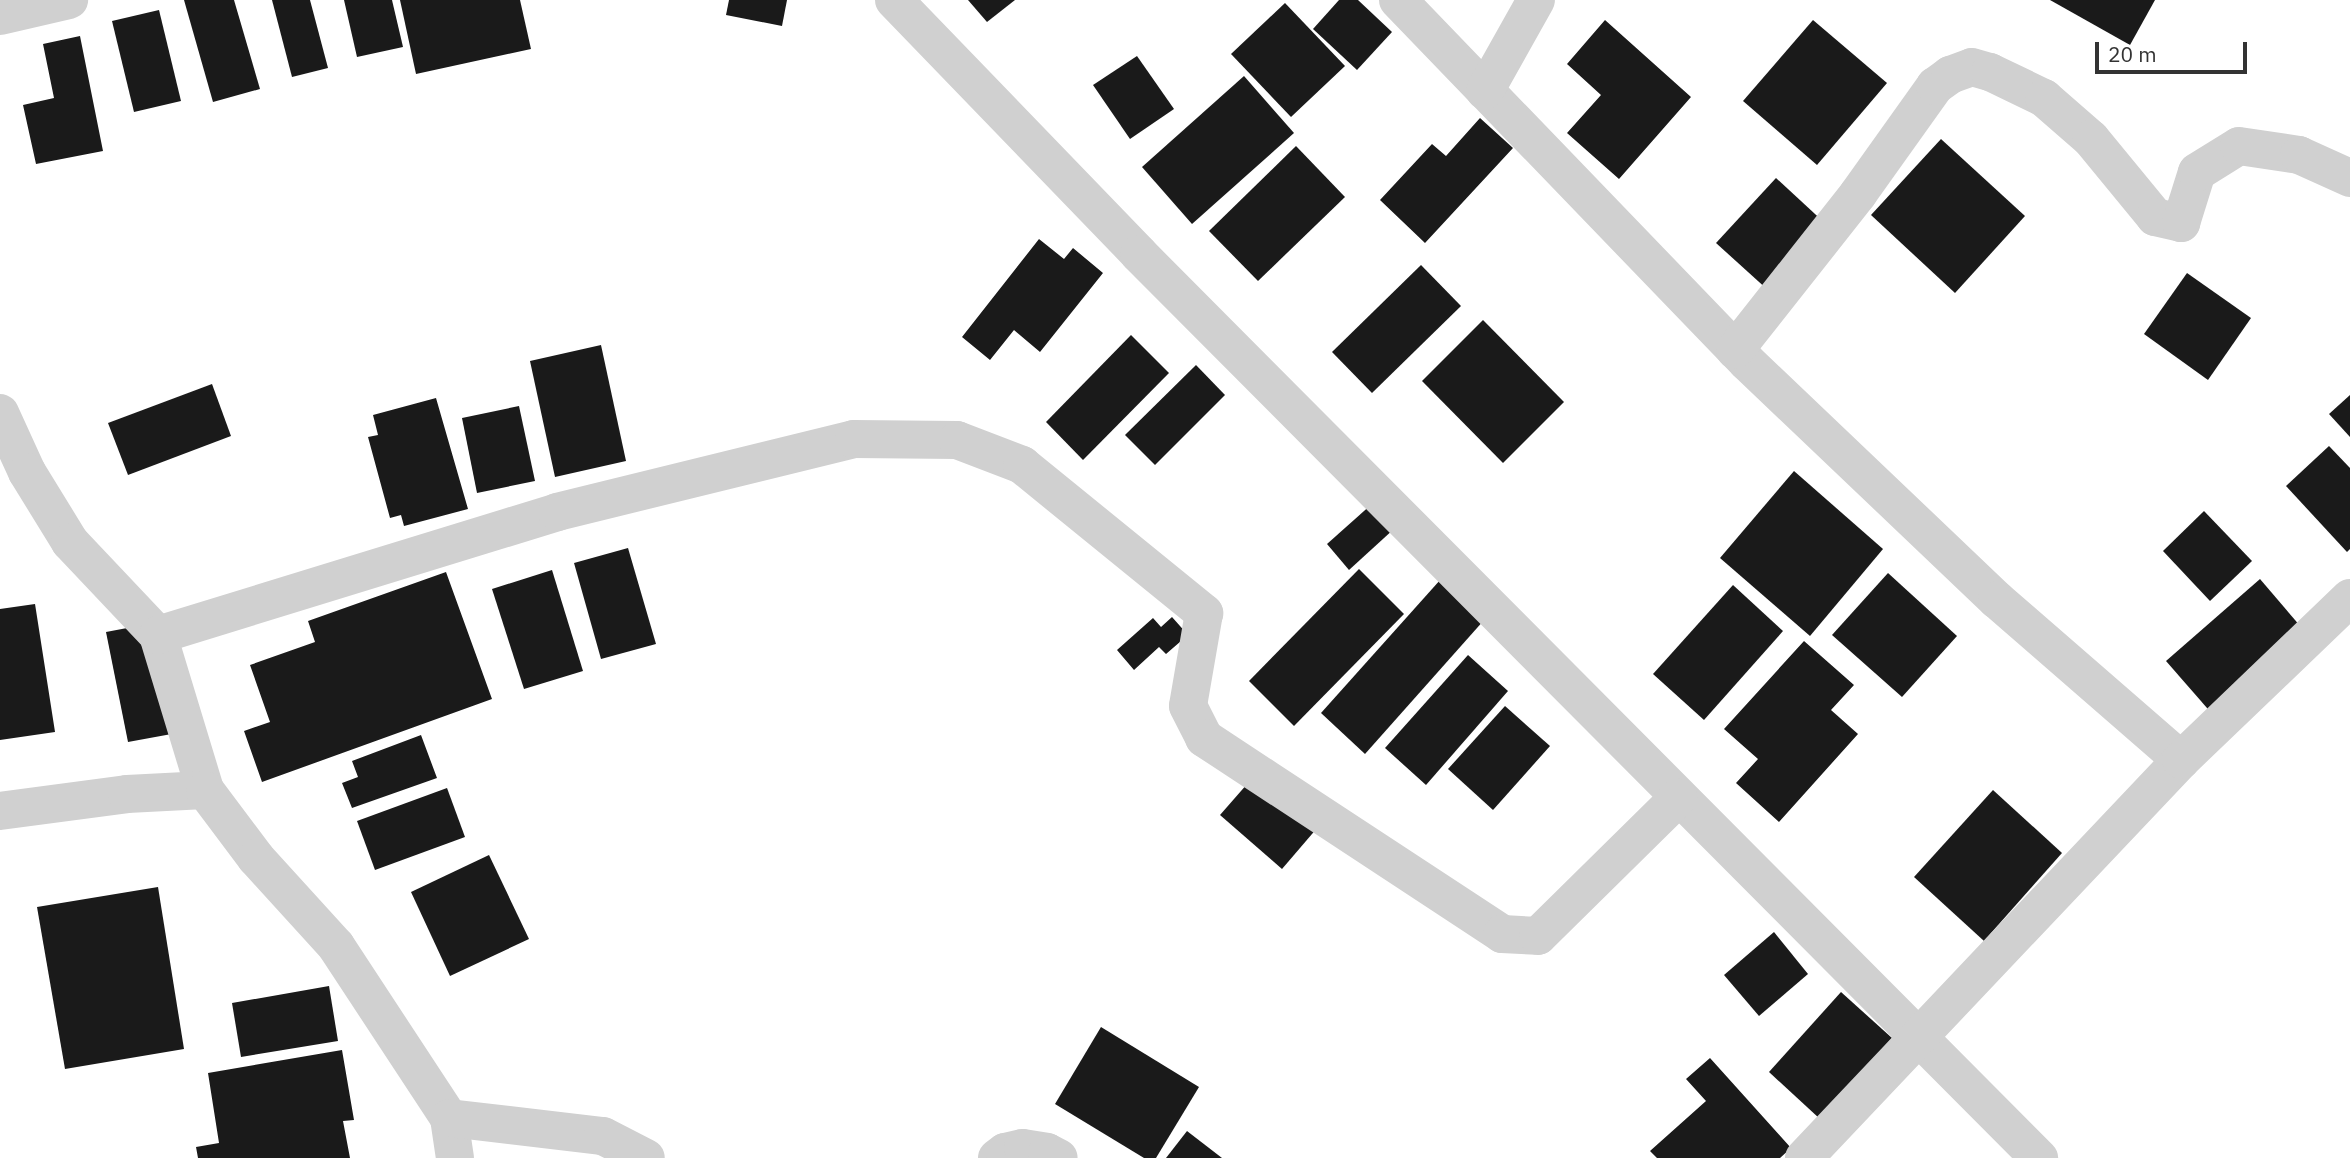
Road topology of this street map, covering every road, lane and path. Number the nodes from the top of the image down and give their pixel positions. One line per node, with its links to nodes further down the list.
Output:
1 (69, 0): 5 (street)
2 (1398, 0): 6 (street)
3 (1536, 0): 6 (street)
4 (897, 1): 14 (street)
5 (0, 16)
6 (1485, 91): 8 (street)
7 (2350, 178): 8 (street)
8 (1735, 350): 12 (street)
9 (0, 413): 11 (street)
10 (2350, 598): 12 (street)
11 (158, 635): 13 (street); 14 (street)
12 (2181, 760): 16 (street)
13 (205, 790): 15 (street); 17 (street)
14 (1678, 798): 16 (street)
15 (0, 811)
16 (1915, 1037): 22 (street); 23 (street)
17 (449, 1118): 18 (street); 19 (street)
18 (455, 1158)
19 (646, 1158)
20 (997, 1158): 21 (street)
21 (1059, 1158)
22 (1804, 1158)
23 (2039, 1158)

